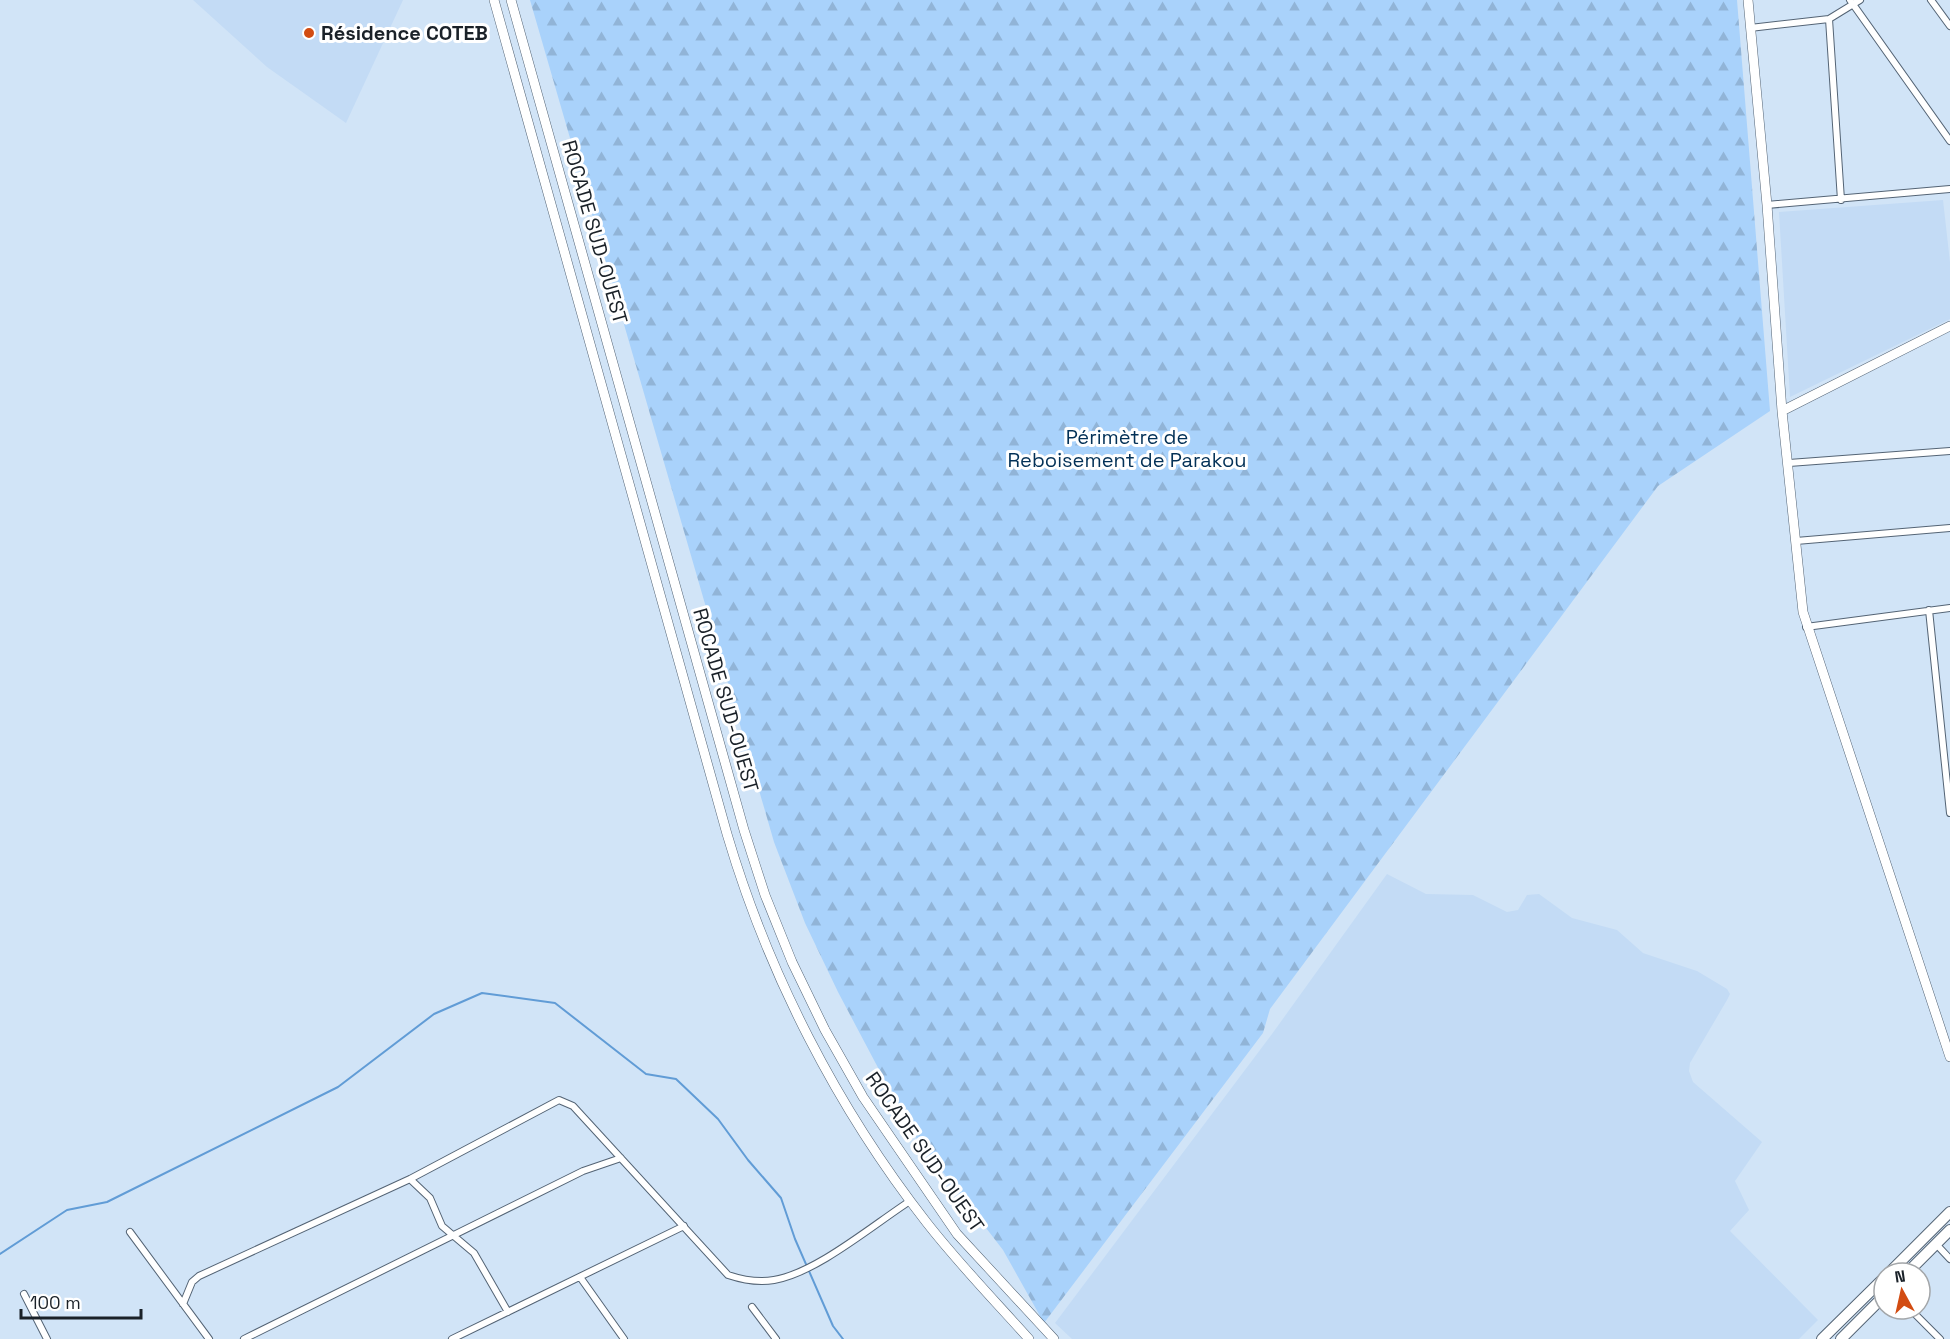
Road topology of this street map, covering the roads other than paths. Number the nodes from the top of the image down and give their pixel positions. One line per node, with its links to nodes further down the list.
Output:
1 (494, 0): 27 (main road, ROCADE SUD-OUEST)
2 (511, 0): 52 (main road, ROCADE SUD-OUEST)
3 (1748, 0): 9 (main road)
4 (1860, 0): 6 (street)
5 (1931, 0): 8 (street)
6 (1852, 2): 7 (street); 10 (street)
7 (1828, 19): 9 (street); 12 (street)
8 (1950, 26)
9 (1750, 28): 13 (main road)
10 (1950, 141)
11 (1950, 189): 12 (street)
12 (1842, 200): 13 (street)
13 (1767, 205): 15 (main road)
14 (1950, 326): 15 (main road)
15 (1782, 411): 17 (main road)
16 (1950, 451): 17 (street)
17 (1789, 463): 19 (main road)
18 (1950, 528): 19 (street)
19 (1796, 541): 22 (main road)
20 (1950, 608): 21 (street)
21 (1929, 610): 22 (street); 23 (street)
22 (1806, 627): 24 (main road)
23 (1950, 813)
24 (1950, 1058)
25 (621, 1158): 26 (street); 29 (street); 32 (street)
26 (410, 1179): 32 (street); 40 (street)
27 (910, 1201): 29 (street); 51 (main road, ROCADE SUD-OUEST)
28 (1950, 1212): 35 (main road)
29 (684, 1226): 37 (street)
30 (1950, 1230): 33 (main road)
31 (130, 1232): 40 (street)
32 (454, 1236): 43 (street); 47 (street)
33 (1936, 1244): 34 (street); 36 (main road)
34 (1950, 1259)
35 (1902, 1261)
36 (1919, 1261)
37 (580, 1277): 43 (street); 49 (street)
38 (1872, 1290): 53 (main road)
39 (24, 1294): 45 (street)
40 (183, 1304): 46 (street)
41 (752, 1306): 50 (street)
42 (1872, 1308): 54 (main road)
43 (508, 1312): 48 (street)
44 (1922, 1321): 55 (street)
45 (47, 1339)
46 (209, 1339)
47 (244, 1339)
48 (452, 1339)
49 (624, 1339)
50 (776, 1339)
51 (1029, 1339)
52 (1054, 1339)
53 (1822, 1339)
54 (1841, 1339)
55 (1940, 1339)

